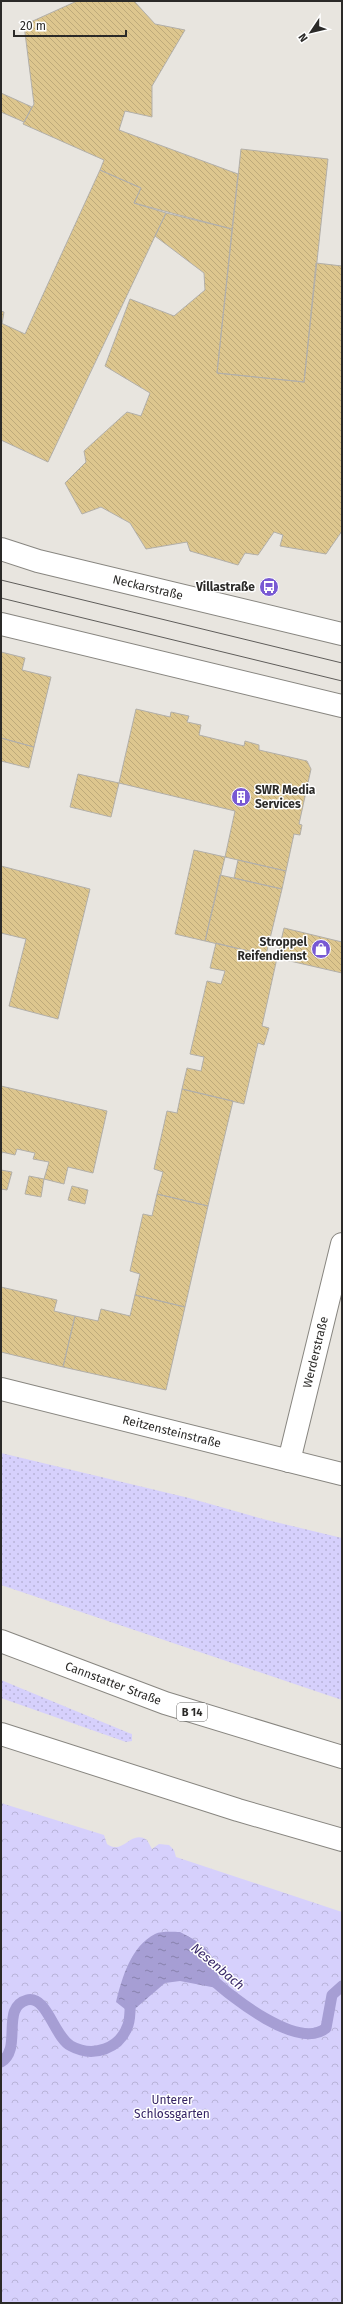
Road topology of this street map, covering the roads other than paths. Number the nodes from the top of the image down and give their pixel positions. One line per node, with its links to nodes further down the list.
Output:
1 (1, 549): 3 (street, Neckarstraße)
2 (1, 624): 4 (street)
3 (342, 634)
4 (342, 706)
5 (342, 1244): 7 (street, Werderstraße)
6 (1, 1389): 7 (street, Reitzensteinstraße)
7 (289, 1461): 8 (street, Reitzensteinstraße)
8 (342, 1474)
9 (1, 1641): 11 (street, Cannstatter Straße / B 14)
10 (1, 1734): 12 (street)
11 (342, 1757)
12 (342, 1840)

